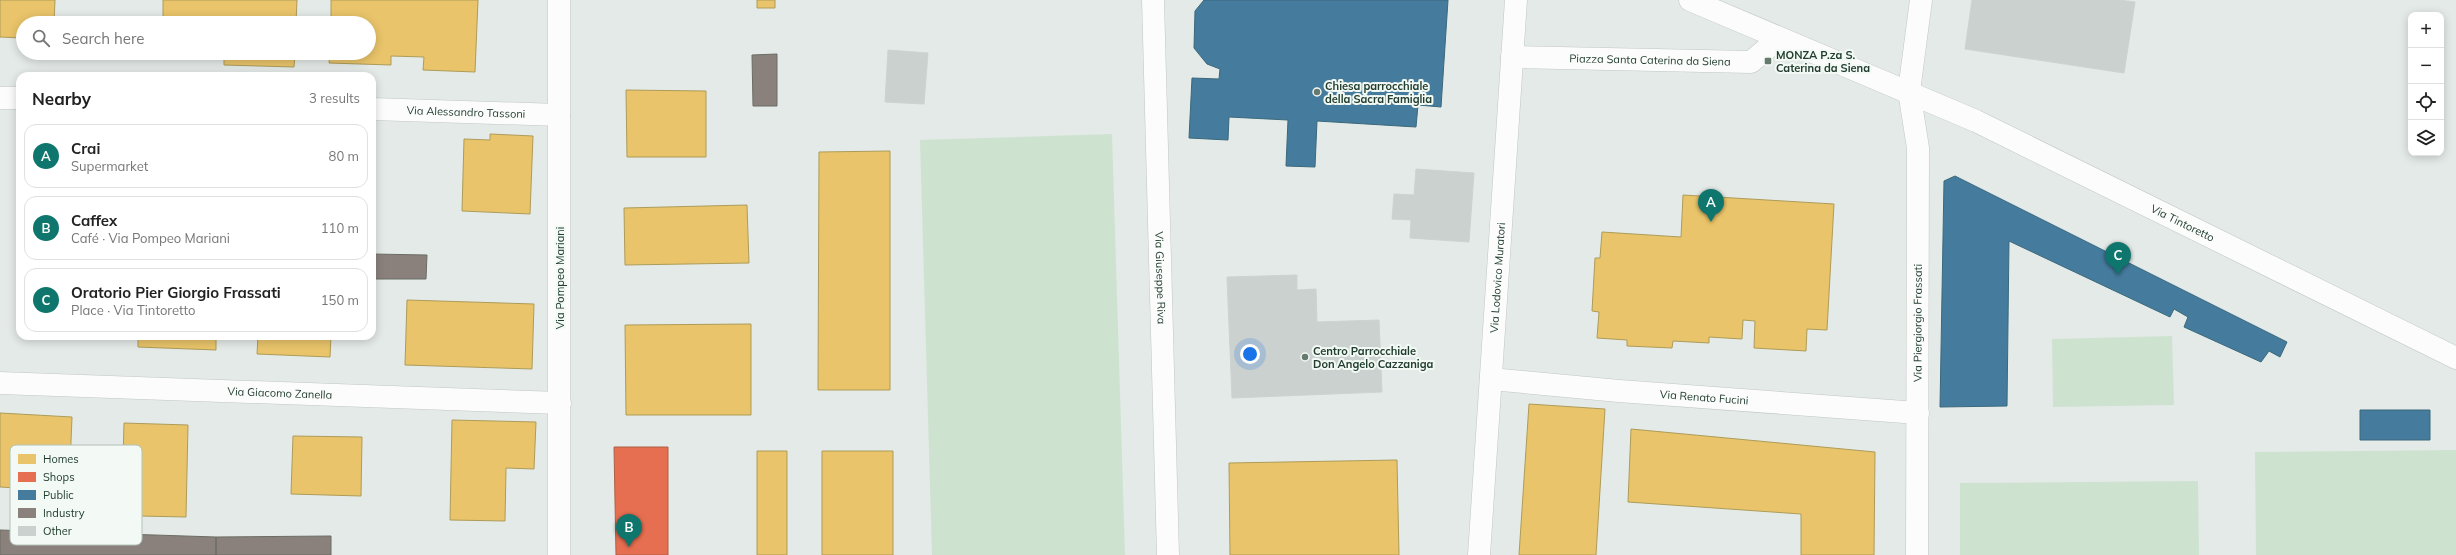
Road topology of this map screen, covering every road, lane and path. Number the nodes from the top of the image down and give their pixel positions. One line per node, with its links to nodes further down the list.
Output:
1 (559, 0): 12 (street, Via Pompeo Mariani)
2 (1153, 0): 19 (street, Via Giuseppe Riva)
3 (1516, 0): 7 (street, Via Lodovico Muratori)
4 (1690, 0): 6 (street)
5 (1921, 0): 8 (street, Via Piergiorgio Frassati)
6 (1779, 38): 7 (street, Piazza Santa Caterina da Siena); 8 (street)
7 (1512, 57): 14 (street, Via Lodovico Muratori)
8 (1909, 91): 13 (street, Via Tintoretto); 17 (street, Via Piergiorgio Frassati)
9 (0, 98): 10 (street)
10 (16, 98)
11 (376, 109): 12 (street, Via Alessandro Tassoni)
12 (559, 115): 16 (street, Via Pompeo Mariani)
13 (2456, 358)
14 (1491, 379): 17 (street, Via Renato Fucini); 20 (street, Via Lodovico Muratori)
15 (0, 383): 16 (street, Via Giacomo Zanella)
16 (560, 403): 18 (street, Via Pompeo Mariani)
17 (1918, 413): 21 (street, Via Piergiorgio Frassati)
18 (559, 555)
19 (1168, 555)
20 (1479, 555)
21 (1917, 555)

